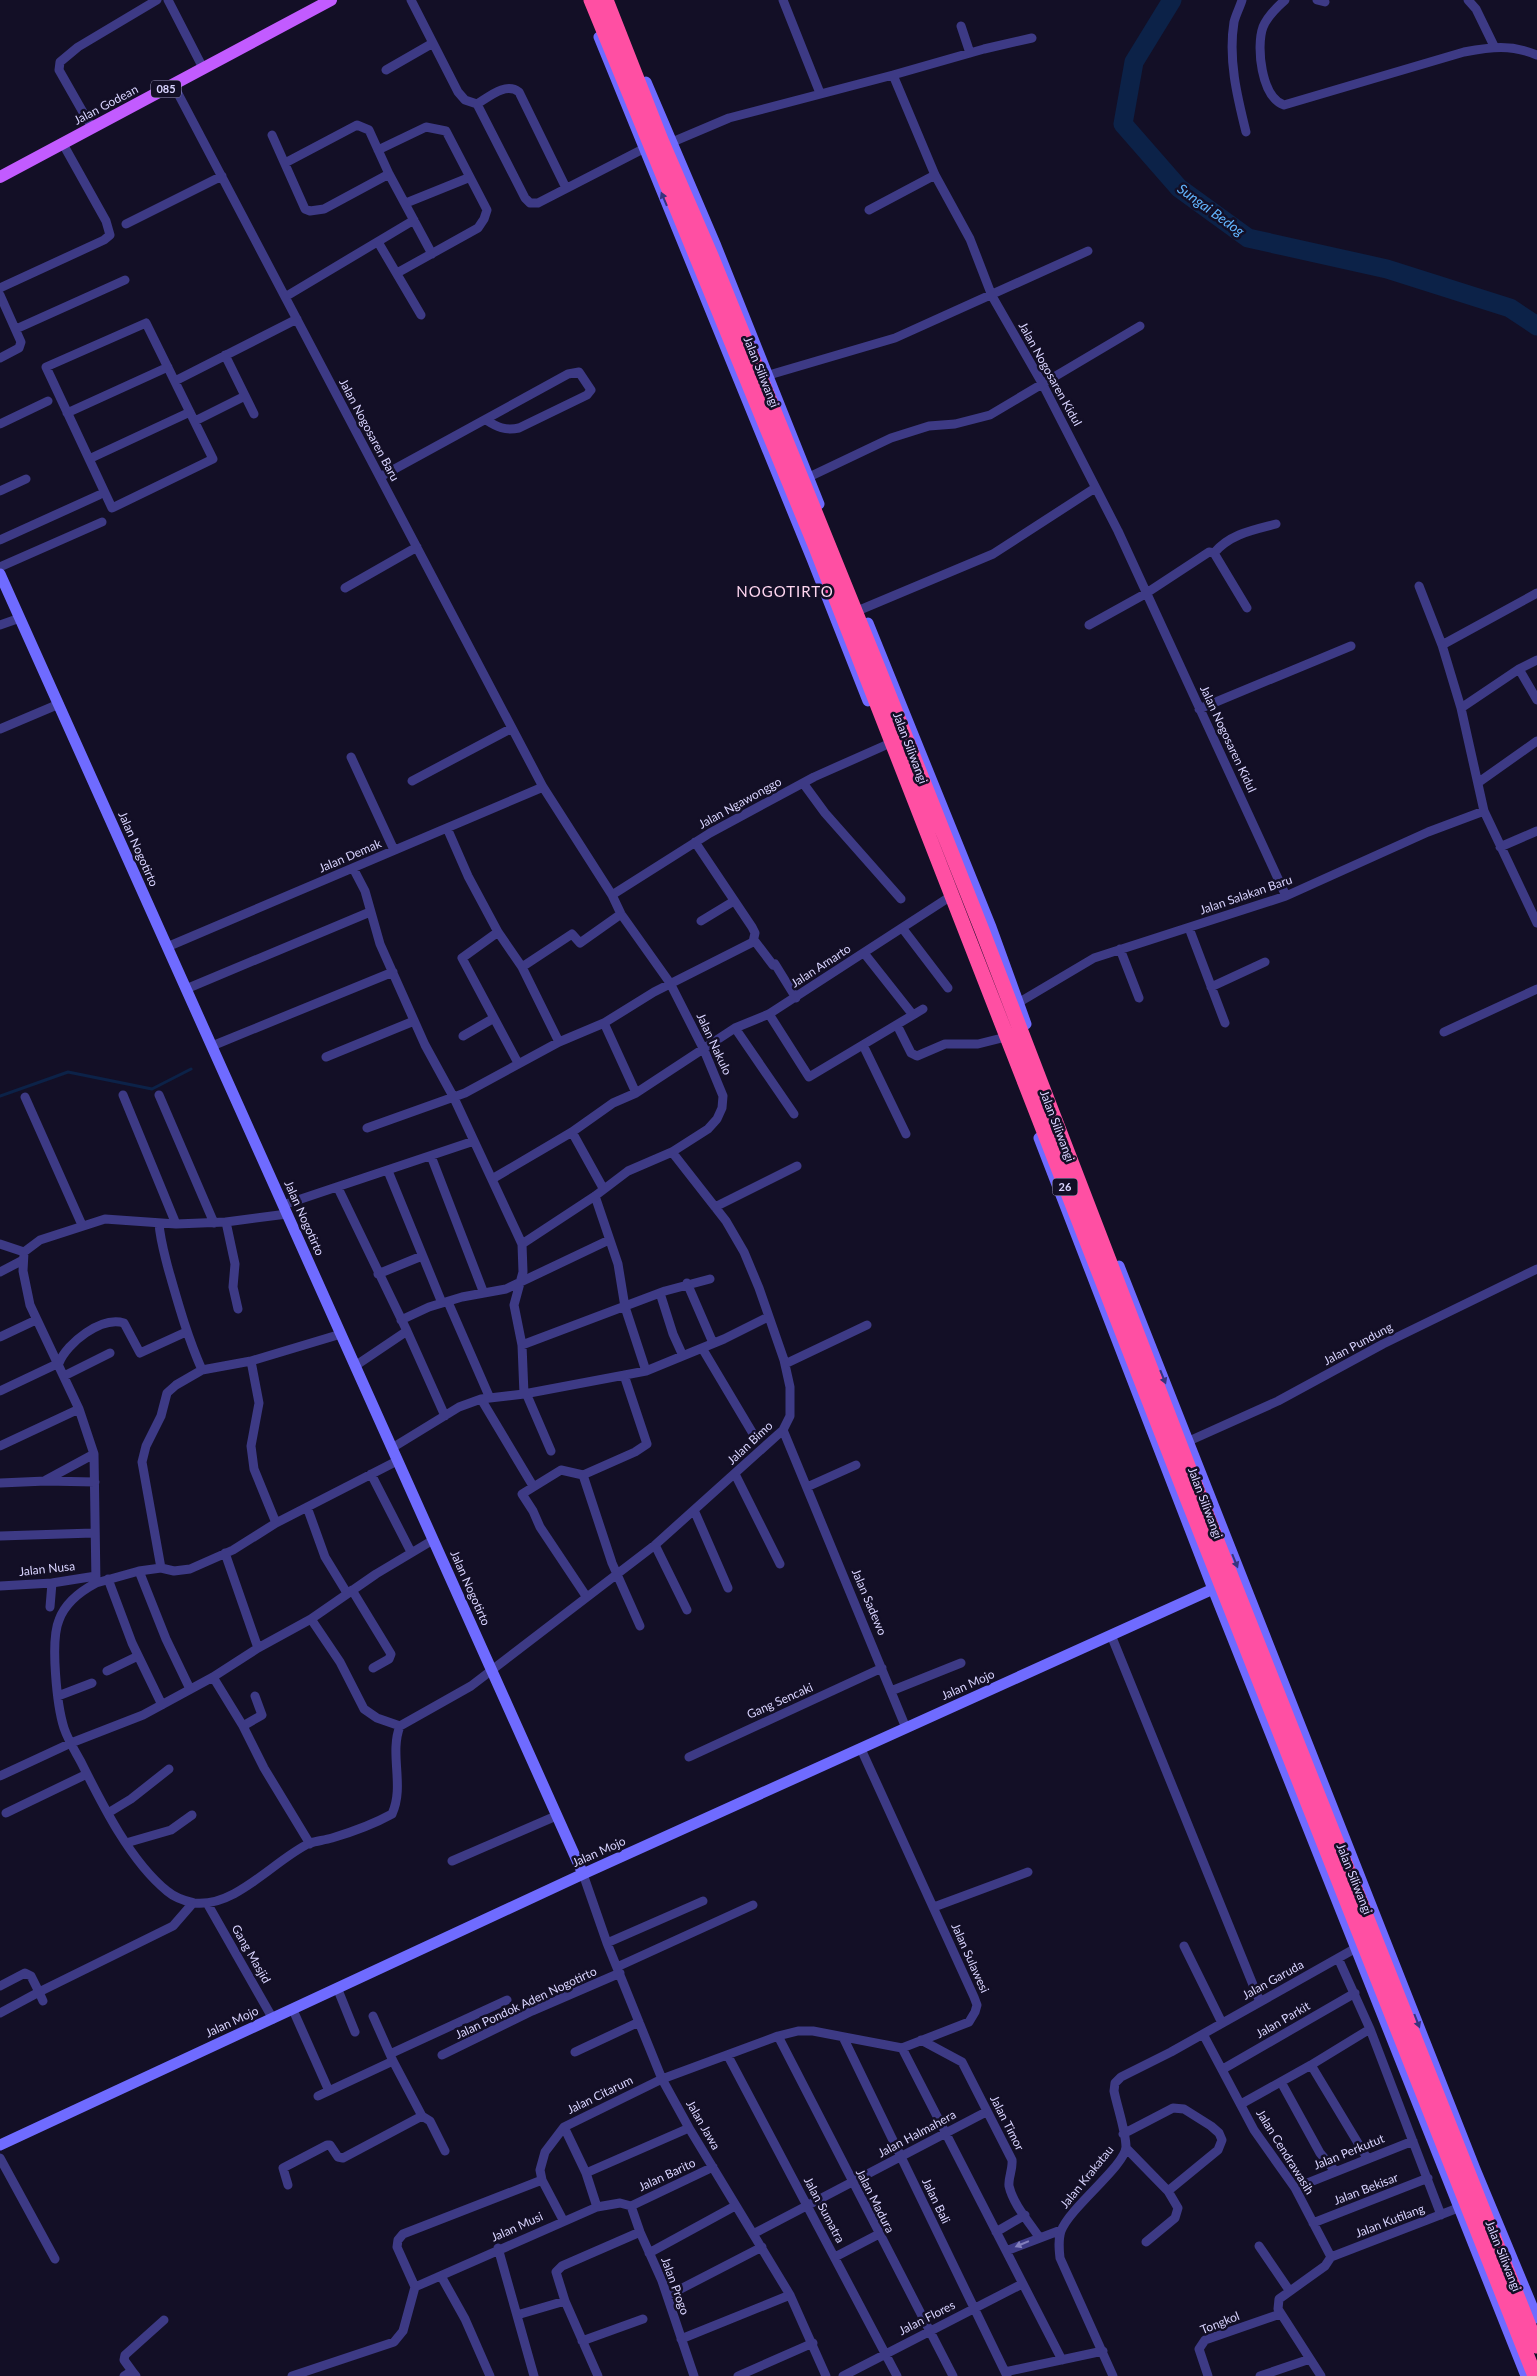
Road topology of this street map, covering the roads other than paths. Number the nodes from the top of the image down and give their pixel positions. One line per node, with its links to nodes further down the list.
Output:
1 (157, 0): 22 (street)
2 (168, 0): 16 (street)
3 (331, 0): 16 (main road, Jalan Godean / 085)
4 (411, 0): 12 (street)
5 (783, 0): 20 (street)
6 (1242, 0): 23 (street)
7 (1285, 0): 13 (street)
8 (1468, 0): 13 (street)
9 (600, 3): 25 (street); 27 (street); 94 (highway, Jalan Siliwangi / 26)
10 (961, 26): 14 (street)
11 (1032, 38): 14 (street)
12 (433, 43): 17 (street); 21 (street)
13 (1494, 46): 15 (street)
14 (970, 53): 18 (street)
15 (1537, 55)
16 (203, 68): 19 (main road, Jalan Godean / 085)
17 (386, 70)
18 (893, 75): 20 (street); 31 (street, Jalan Nogosaren Kidul)
19 (174, 84): 22 (main road, Jalan Godean / 085); 32 (street, Jalan Nogosaren Baru)
20 (820, 93): 25 (street)
21 (477, 104): 35 (street); 35 (street)
22 (92, 128): 26 (main road, Jalan Godean / 085)
23 (1246, 132)
24 (272, 135): 29 (street)
25 (670, 143): 56 (street)
26 (63, 144): 33 (main road, Jalan Godean / 085); 45 (street)
27 (643, 149): 35 (street); 94 (street, one-way to 27)
28 (378, 150): 29 (street); 30 (street); 34 (street)
29 (285, 163): 30 (street)
30 (389, 174): 36 (street)
31 (935, 175): 37 (street); 47 (street, Jalan Nogosaren Kidul)
32 (222, 176): 39 (street); 48 (street, Jalan Nogosaren Baru)
33 (0, 177)
34 (468, 178): 36 (street); 42 (street)
35 (566, 188)
36 (406, 204): 38 (street)
37 (869, 210)
38 (414, 220): 40 (street); 42 (street)
39 (126, 224)
40 (378, 242): 43 (street); 48 (street)
41 (1088, 251): 47 (street)
42 (432, 254): 43 (street)
43 (398, 274): 49 (street)
44 (125, 280): 52 (street)
45 (0, 288)
46 (0, 295): 52 (street)
47 (992, 296): 56 (street); 58 (street, Jalan Nogosaren Kidul)
48 (285, 297): 50 (street, Jalan Nogosaren Baru)
49 (421, 315)
50 (297, 318): 53 (street); 69 (street, Jalan Nogosaren Baru)
51 (1140, 326): 58 (street)
52 (16, 329): 54 (street)
53 (225, 355): 57 (street); 59 (street)
54 (0, 358)
55 (168, 367): 57 (street); 62 (street); 62 (street)
56 (769, 376): 68 (street)
57 (175, 381): 61 (street)
58 (1042, 383): 68 (street); 71 (street, Jalan Nogosaren Kidul)
59 (245, 396): 63 (street); 65 (street)
60 (48, 401): 66 (street)
61 (190, 412): 65 (street); 67 (street)
62 (67, 413): 67 (street)
63 (254, 414)
64 (486, 420): 64 (street); 69 (street)
65 (195, 421): 67 (street)
66 (0, 424)
67 (89, 459)
68 (809, 476): 86 (street)
69 (380, 477): 77 (street, Jalan Nogosaren Baru)
70 (26, 479): 72 (street)
71 (1095, 488): 84 (street, Jalan Nogosaren Kidul); 86 (street)
72 (0, 491)
73 (99, 495): 76 (street)
74 (102, 522): 79 (street)
75 (1276, 524): 78 (street)
76 (0, 540)
77 (417, 547): 82 (street); 99 (street, Jalan Nogosaren Baru)
78 (1214, 552): 84 (street); 85 (street)
79 (0, 567)
80 (0, 574): 87 (street, Jalan Nogotirto)
81 (1419, 586): 90 (street)
82 (345, 588)
83 (1537, 593): 90 (street)
84 (1146, 594): 89 (street); 98 (street, Jalan Nogosaren Kidul)
85 (1247, 608)
86 (862, 609): 94 (street)
87 (20, 618): 88 (street); 96 (street, Jalan Nogotirto)
88 (0, 625)
89 (1089, 625)
90 (1442, 645): 97 (street)
91 (1351, 646): 98 (street)
92 (1537, 660): 93 (street)
93 (1519, 669): 95 (street); 97 (street)
94 (872, 673): 102 (street); 124 (highway, Jalan Siliwangi / 26); 245 (highway, Jalan Siliwangi / 26)
95 (1537, 700)
96 (58, 704): 100 (street); 129 (street, Jalan Nogotirto)
97 (1461, 708): 105 (street)
98 (1199, 709): 116 (street, Jalan Nogosaren Kidul)
99 (512, 728): 104 (street); 107 (street, Jalan Nogosaren Baru)
100 (0, 730)
101 (1537, 740): 105 (street)
102 (886, 745): 106 (street, Jalan Ngawonggo); 117 (street)
103 (351, 757): 113 (street)
104 (412, 781)
105 (1479, 782): 108 (street)
106 (803, 783): 111 (street, Jalan Ngawonggo); 118 (street)
107 (543, 787): 109 (street, Jalan Demak); 115 (street, Jalan Nakulo)
108 (1484, 811): 112 (street); 116 (street, Jalan Salakan Baru)
109 (447, 828): 113 (street, Jalan Demak); 127 (street)
110 (1537, 831): 112 (street)
111 (695, 842): 115 (street, Jalan Ngawonggo); 119 (street)
112 (1500, 847): 123 (street)
113 (394, 850): 114 (street, Jalan Demak)
114 (353, 868): 120 (street); 129 (street, Jalan Demak)
115 (612, 895): 121 (street, Jalan Nakulo)
116 (1286, 896): 125 (street, Jalan Salakan Baru)
117 (948, 898): 126 (street, Jalan Amarto); 154 (street)
118 (902, 900)
119 (734, 901): 122 (street); 128 (street)
120 (370, 912): 134 (street); 138 (street)
121 (621, 914): 133 (street); 135 (street, Jalan Nakulo)
122 (701, 921)
123 (1537, 923)
124 (986, 928): 142 (street); 250 (highway, Jalan Siliwangi / 26)
125 (1189, 928): 130 (street, Jalan Salakan Baru); 136 (street)
126 (903, 929): 131 (street, Jalan Amarto); 137 (street)
127 (498, 932): 133 (street); 146 (street)
128 (754, 940): 135 (street); 140 (street)
129 (167, 947): 138 (street, Jalan Nogotirto)
130 (1120, 949): 141 (street); 142 (street, Jalan Salakan Baru)
131 (864, 953): 140 (street, Jalan Amarto); 145 (street)
132 (1265, 962): 136 (street)
133 (522, 967): 155 (street)
134 (393, 972): 147 (street); 157 (street)
135 (670, 983): 148 (street); 158 (street, Jalan Nakulo)
136 (1211, 987): 149 (street)
137 (948, 988)
138 (186, 989): 157 (street, Jalan Nogotirto)
139 (1537, 990): 152 (street)
140 (796, 998): 144 (street, Jalan Amarto)
141 (1139, 998)
142 (1018, 1003): 230 (street, one-way to 230)
143 (923, 1009): 145 (street)
144 (769, 1014): 151 (street, Jalan Amarto); 156 (street)
145 (913, 1015): 150 (street)
146 (494, 1018): 153 (street); 160 (street)
147 (414, 1021): 159 (street); 165 (street)
148 (604, 1023): 155 (street); 161 (street)
149 (1225, 1023)
150 (896, 1025): 154 (street); 156 (street)
151 (735, 1028): 158 (street, Jalan Amarto); 166 (street)
152 (1444, 1032)
153 (463, 1036)
154 (1002, 1038): 245 (street)
155 (559, 1042): 160 (street)
156 (863, 1045): 169 (street)
157 (212, 1046): 180 (street, Jalan Nogotirto)
158 (704, 1050): 161 (street, Jalan Amarto); 171 (street, Jalan Nakulo)
159 (326, 1057)
160 (518, 1063): 165 (street)
161 (636, 1093): 168 (street, Jalan Amarto)
162 (123, 1095): 184 (street)
163 (158, 1095): 183 (street)
164 (25, 1097): 185 (street)
165 (454, 1098): 167 (street); 170 (street)
166 (794, 1114)
167 (367, 1128)
168 (572, 1132): 175 (street, Jalan Amarto); 177 (street)
169 (906, 1134)
170 (474, 1141): 172 (street); 175 (street)
171 (672, 1152): 177 (street, Jalan Nakulo); 179 (street, Jalan Bimo)
172 (430, 1156): 174 (street); 197 (street)
173 (797, 1166): 179 (street)
174 (388, 1171): 176 (street); 190 (street)
175 (492, 1179): 188 (street)
176 (338, 1188): 180 (street); 193 (street)
177 (603, 1188): 178 (street, Jalan Nakulo)
178 (595, 1196): 186 (street); 188 (street, Jalan Nakulo)
179 (715, 1207): 202 (street, Jalan Bimo)
180 (285, 1209): 181 (street); 208 (street, Jalan Nogotirto)
181 (226, 1222): 183 (street); 201 (street)
182 (159, 1223): 184 (street); 185 (street); 207 (street)
183 (214, 1223): 184 (street)
184 (176, 1224)
185 (82, 1225): 189 (street)
186 (609, 1240): 196 (street); 200 (street)
187 (0, 1244): 189 (street)
188 (522, 1244): 196 (street)
189 (24, 1256): 192 (street); 203 (street)
190 (422, 1256): 193 (street); 199 (street)
191 (1537, 1269): 230 (street, Jalan Pundung)
192 (0, 1272)
193 (378, 1274): 204 (street)
194 (710, 1279): 195 (street)
195 (687, 1283): 198 (street); 210 (street)
196 (518, 1284): 197 (street); 211 (street)
197 (483, 1291): 199 (street)
198 (660, 1293): 200 (street); 214 (street)
199 (445, 1303): 204 (street); 225 (street)
200 (625, 1307): 211 (street); 220 (street)
201 (238, 1309)
202 (768, 1317): 210 (street); 217 (street, Jalan Bimo)
203 (36, 1320): 209 (street); 216 (street)
204 (401, 1320): 206 (street)
205 (867, 1325): 217 (street)
206 (407, 1331): 218 (street); 227 (street)
207 (186, 1332): 216 (street); 219 (street)
208 (341, 1334): 215 (street); 218 (street, Jalan Nogotirto)
209 (0, 1337)
210 (713, 1343): 212 (street)
211 (522, 1346): 224 (street)
212 (702, 1348): 214 (street); 229 (street)
213 (110, 1354): 222 (street)
214 (684, 1356): 220 (street)
215 (251, 1361): 219 (street); 248 (street)
216 (59, 1363): 222 (street); 223 (street)
217 (785, 1364): 228 (street, Jalan Bimo)
218 (355, 1366): 232 (street, Jalan Nogotirto)
219 (202, 1370): 257 (street)
220 (646, 1371): 221 (street)
221 (624, 1374): 224 (street); 239 (street)
222 (64, 1376): 226 (street)
223 (0, 1391)
224 (525, 1393): 225 (street); 233 (street)
225 (484, 1398): 227 (street); 243 (street)
226 (79, 1409): 231 (street); 234 (street)
227 (445, 1416): 232 (street)
228 (783, 1430): 238 (street, Jalan Bimo); 244 (street, Jalan Sadewo)
229 (752, 1432)
230 (1189, 1441): 250 (street)
231 (0, 1446)
232 (392, 1448): 235 (street, Jalan Nogotirto)
233 (551, 1451)
234 (94, 1454): 240 (street); 241 (street)
235 (397, 1461): 237 (street); 252 (street, Jalan Nogotirto)
236 (856, 1465): 244 (street)
237 (371, 1474): 246 (street); 254 (street)
238 (735, 1474): 247 (street, Jalan Bimo); 256 (street)
239 (583, 1475): 243 (street); 259 (street)
240 (46, 1480): 241 (street); 242 (street)
241 (95, 1482): 249 (street)
242 (0, 1484)
243 (533, 1486): 267 (street)
244 (807, 1487): 277 (street, Jalan Sadewo)
245 (1185, 1505): 265 (street); 315 (highway, Jalan Siliwangi / 26)
246 (307, 1507): 248 (street); 266 (street)
247 (694, 1510): 253 (street, Jalan Bimo); 264 (street)
248 (276, 1523): 255 (street)
249 (94, 1533): 251 (street); 260 (street)
250 (1219, 1535): 310 (highway, Jalan Siliwangi / 26, one-way to 310)
251 (0, 1536)
252 (433, 1540): 254 (street); 278 (street, Jalan Nogotirto)
253 (655, 1545): 259 (street, Jalan Bimo); 269 (street)
254 (411, 1552): 266 (street)
255 (225, 1553): 257 (street); 273 (street)
256 (780, 1564)
257 (161, 1568): 258 (street)
258 (139, 1571): 261 (street); 282 (street)
259 (616, 1573): 267 (street, Jalan Bimo); 271 (street)
260 (96, 1579): 261 (street); 262 (street, Jalan Nusa); 284 (street)
261 (108, 1579): 274 (street)
262 (52, 1583): 263 (street, Jalan Nusa); 268 (street)
263 (0, 1586)
264 (728, 1588)
265 (1213, 1589): 272 (street, Jalan Mojo); 313 (street)
266 (350, 1592): 270 (street); 276 (street)
267 (586, 1596): 278 (street, Jalan Bimo)
268 (50, 1607)
269 (687, 1610)
270 (311, 1619): 273 (street); 288 (street)
271 (640, 1626)
272 (1111, 1635): 289 (street, Jalan Mojo); 322 (street)
273 (258, 1648): 280 (street)
274 (138, 1656): 279 (street); 286 (street)
275 (961, 1663): 283 (street)
276 (373, 1668)
277 (882, 1668): 283 (street, Jalan Sadewo); 292 (street, Gang Sencaki)
278 (492, 1670): 288 (street, Jalan Bimo); 299 (street, Jalan Nogotirto)
279 (108, 1671)
280 (213, 1677): 282 (street); 287 (street)
281 (92, 1683): 284 (street)
282 (190, 1689): 286 (street)
283 (891, 1691): 289 (street, Jalan Sadewo)
284 (58, 1696): 290 (street)
285 (255, 1696): 287 (street)
286 (162, 1705): 290 (street)
287 (243, 1726): 301 (street)
288 (400, 1726): 301 (street)
289 (906, 1728): 291 (street, Jalan Mojo)
290 (71, 1743): 294 (street); 295 (street)
291 (861, 1749): 304 (street, Jalan Mojo); 309 (street, Jalan Sulawesi)
292 (689, 1757)
293 (169, 1768): 297 (street)
294 (87, 1774): 296 (street); 297 (street)
295 (0, 1776)
296 (6, 1812)
297 (108, 1813): 300 (street)
298 (192, 1815): 300 (street)
299 (556, 1816): 302 (street); 304 (street, Jalan Nogotirto)
300 (126, 1843): 306 (street)
301 (310, 1844): 307 (street)
302 (452, 1861)
303 (1028, 1872): 309 (street)
304 (583, 1874): 311 (street, Jalan Jawa); 318 (street, Jalan Mojo)
305 (703, 1901): 311 (street)
306 (193, 1903): 307 (street); 320 (street)
307 (207, 1903): 326 (street, Gang Masjid)
308 (753, 1905): 316 (street, Jalan Pondok Aden Nogotirto)
309 (934, 1907): 334 (street, Jalan Sulawesi)
310 (1381, 1939): 338 (highway, Jalan Siliwangi / 26); 401 (street, one-way to 401)
311 (607, 1943): 316 (street, Jalan Jawa)
312 (1184, 1946): 328 (street)
313 (1356, 1948): 314 (street, Jalan Garuda); 315 (street)
314 (1338, 1958): 319 (street); 322 (street, Jalan Garuda)
315 (1368, 1966): 338 (highway, Jalan Siliwangi / 26); 371 (street)
316 (618, 1970): 327 (street, Jalan Jawa); 337 (street, Jalan Pondok Aden Nogotirto)
317 (0, 1986): 320 (street)
318 (338, 1990): 323 (street, Jalan Mojo); 330 (street)
319 (1355, 1993): 329 (street); 342 (street, Jalan Parkit)
320 (41, 1996): 324 (street)
321 (507, 2000): 340 (street)
322 (1260, 2002): 328 (street, Jalan Garuda)
323 (293, 2010): 326 (street, Jalan Mojo); 346 (street)
324 (0, 2013)
325 (373, 2016): 340 (street)
326 (272, 2019): 356 (street, Jalan Mojo)
327 (639, 2022): 336 (street); 343 (street, Jalan Jawa)
328 (1222, 2023): 331 (street, Jalan Garuda)
329 (1370, 2029): 341 (street); 355 (street)
330 (355, 2032)
331 (1203, 2034): 342 (street, Jalan Cendrawasih); 354 (street, Jalan Krakatau)
332 (778, 2036): 333 (street); 339 (street); 367 (street, Jalan Madura)
333 (842, 2037): 335 (street); 359 (street, Jalan Bali)
334 (921, 2040): 335 (street, Jalan Sulawesi); 349 (street, Jalan Timor)
335 (902, 2048): 353 (street)
336 (575, 2052)
337 (442, 2055)
338 (1414, 2055): 345 (highway, Jalan Siliwangi / 26)
339 (728, 2056): 343 (street); 372 (street, Jalan Sumatra)
340 (392, 2057): 346 (street); 350 (street)
341 (1311, 2065): 344 (street); 361 (street)
342 (1223, 2069): 348 (street, Jalan Cendrawasih)
343 (662, 2079): 351 (street, Jalan Citarum); 352 (street, Jalan Jawa)
344 (1281, 2082): 348 (street); 363 (street)
345 (1425, 2084): 371 (highway, Jalan Siliwangi / 26); 413 (highway, Jalan Siliwangi / 26)
346 (329, 2091): 347 (street)
347 (318, 2096)
348 (1241, 2104): 369 (street, Jalan Cendrawasih)
349 (986, 2112): 353 (street, Jalan Halmahera); 377 (street, Jalan Timor)
350 (422, 2116): 358 (street); 368 (street)
351 (564, 2127): 364 (street); 366 (street, Jalan Citarum)
352 (689, 2128): 362 (street, Jalan Jawa); 364 (street)
353 (946, 2134): 359 (street, Jalan Halmahera); 382 (street)
354 (1123, 2134): 357 (street, Jalan Krakatau); 370 (street)
355 (1413, 2141): 361 (street, Jalan Perkutut); 365 (street)
356 (0, 2145)
357 (1126, 2148): 370 (street); 380 (street, Jalan Krakatau)
358 (446, 2151)
359 (900, 2157): 367 (street, Jalan Halmahera); 403 (street, Jalan Bali)
360 (0, 2158): 394 (street)
361 (1367, 2158): 363 (street, Jalan Perkutut)
362 (712, 2167): 373 (street, Jalan Barito); 374 (street, Jalan Jawa)
363 (1335, 2171): 369 (street, Jalan Perkutut)
364 (586, 2173): 375 (street)
365 (1428, 2178): 376 (street); 379 (street, Jalan Bekisar)
366 (542, 2180): 378 (street); 397 (street)
367 (852, 2183): 372 (street, Jalan Halmahera); 384 (street, Jalan Madura)
368 (288, 2185)
369 (1295, 2188): 379 (street, Jalan Cendrawasih)
370 (1168, 2191): 386 (street)
371 (1458, 2199): 376 (street, Jalan Kutilang); 434 (street); 435 (highway, Jalan Siliwangi / 26)
372 (808, 2205): 383 (street, Jalan Halmahera); 392 (street, Jalan Sumatra)
373 (631, 2206): 375 (street, Jalan Musi); 381 (street, Jalan Progo)
374 (736, 2206): 383 (street, Jalan Jawa); 391 (street)
375 (597, 2207): 378 (street, Jalan Musi)
376 (1441, 2215): 393 (street, Jalan Kutilang)
377 (1025, 2216): 382 (street); 385 (street, Jalan Timor)
378 (563, 2220): 389 (street, Jalan Musi)
379 (1314, 2223): 393 (street, Jalan Cendrawasih)
380 (1061, 2230): 385 (street); 414 (street)
381 (640, 2232): 391 (street, Jalan Progo); 402 (street)
382 (996, 2232): 390 (street)
383 (753, 2234): 388 (street, Jalan Jawa)
384 (878, 2234): 392 (street); 409 (street, Jalan Madura)
385 (1039, 2237): 390 (street, one-way to 390)
386 (1146, 2242)
387 (1259, 2246): 398 (street)
388 (762, 2247): 399 (street, Jalan Jawa); 400 (street)
389 (498, 2248): 395 (street, Jalan Musi); 405 (street)
390 (1006, 2251): 396 (street)
391 (649, 2253): 400 (street, Jalan Progo)
392 (835, 2257): 415 (street, Jalan Sumatra)
393 (1331, 2257): 398 (street)
394 (56, 2259)
395 (441, 2276): 397 (street, Jalan Musi); 422 (street)
396 (1022, 2284): 403 (street, Jalan Flores); 417 (street)
397 (415, 2287): 421 (street)
398 (1289, 2290): 404 (street)
399 (790, 2295): 410 (street); 412 (street, Jalan Jawa)
400 (667, 2296): 410 (street, Jalan Progo)
401 (1533, 2296): 406 (street)
402 (565, 2302): 405 (street); 411 (street)
403 (974, 2308): 409 (street, Jalan Flores); 419 (street, Jalan Bali)
404 (1280, 2314): 416 (street); 431 (street, Tongkol)
405 (517, 2315): 423 (street)
406 (1537, 2318)
407 (643, 2319): 411 (street)
408 (164, 2320): 418 (street)
409 (929, 2331): 415 (street, Jalan Flores); 430 (street, Jalan Madura)
410 (681, 2339): 425 (street, Jalan Progo)
411 (582, 2341): 424 (street)
412 (812, 2344): 426 (street); 427 (street, Jalan Jawa)
413 (1537, 2346)
414 (1103, 2351): 417 (street); 420 (street)
415 (885, 2353): 428 (street, Jalan Flores); 429 (street, Jalan Sumatra)
416 (1310, 2359): 432 (street); 433 (street)
417 (1062, 2360): 419 (street)
418 (130, 2374)
419 (1006, 2374)
420 (1110, 2375)
421 (292, 2376)
422 (490, 2376)
423 (534, 2376)
424 (598, 2376)
425 (694, 2376)
426 (738, 2376)
427 (826, 2376)
428 (843, 2376)
429 (897, 2376)
430 (952, 2376)
431 (1208, 2376)
432 (1260, 2376)
433 (1321, 2376)
434 (1526, 2376)
435 (1535, 2376)

